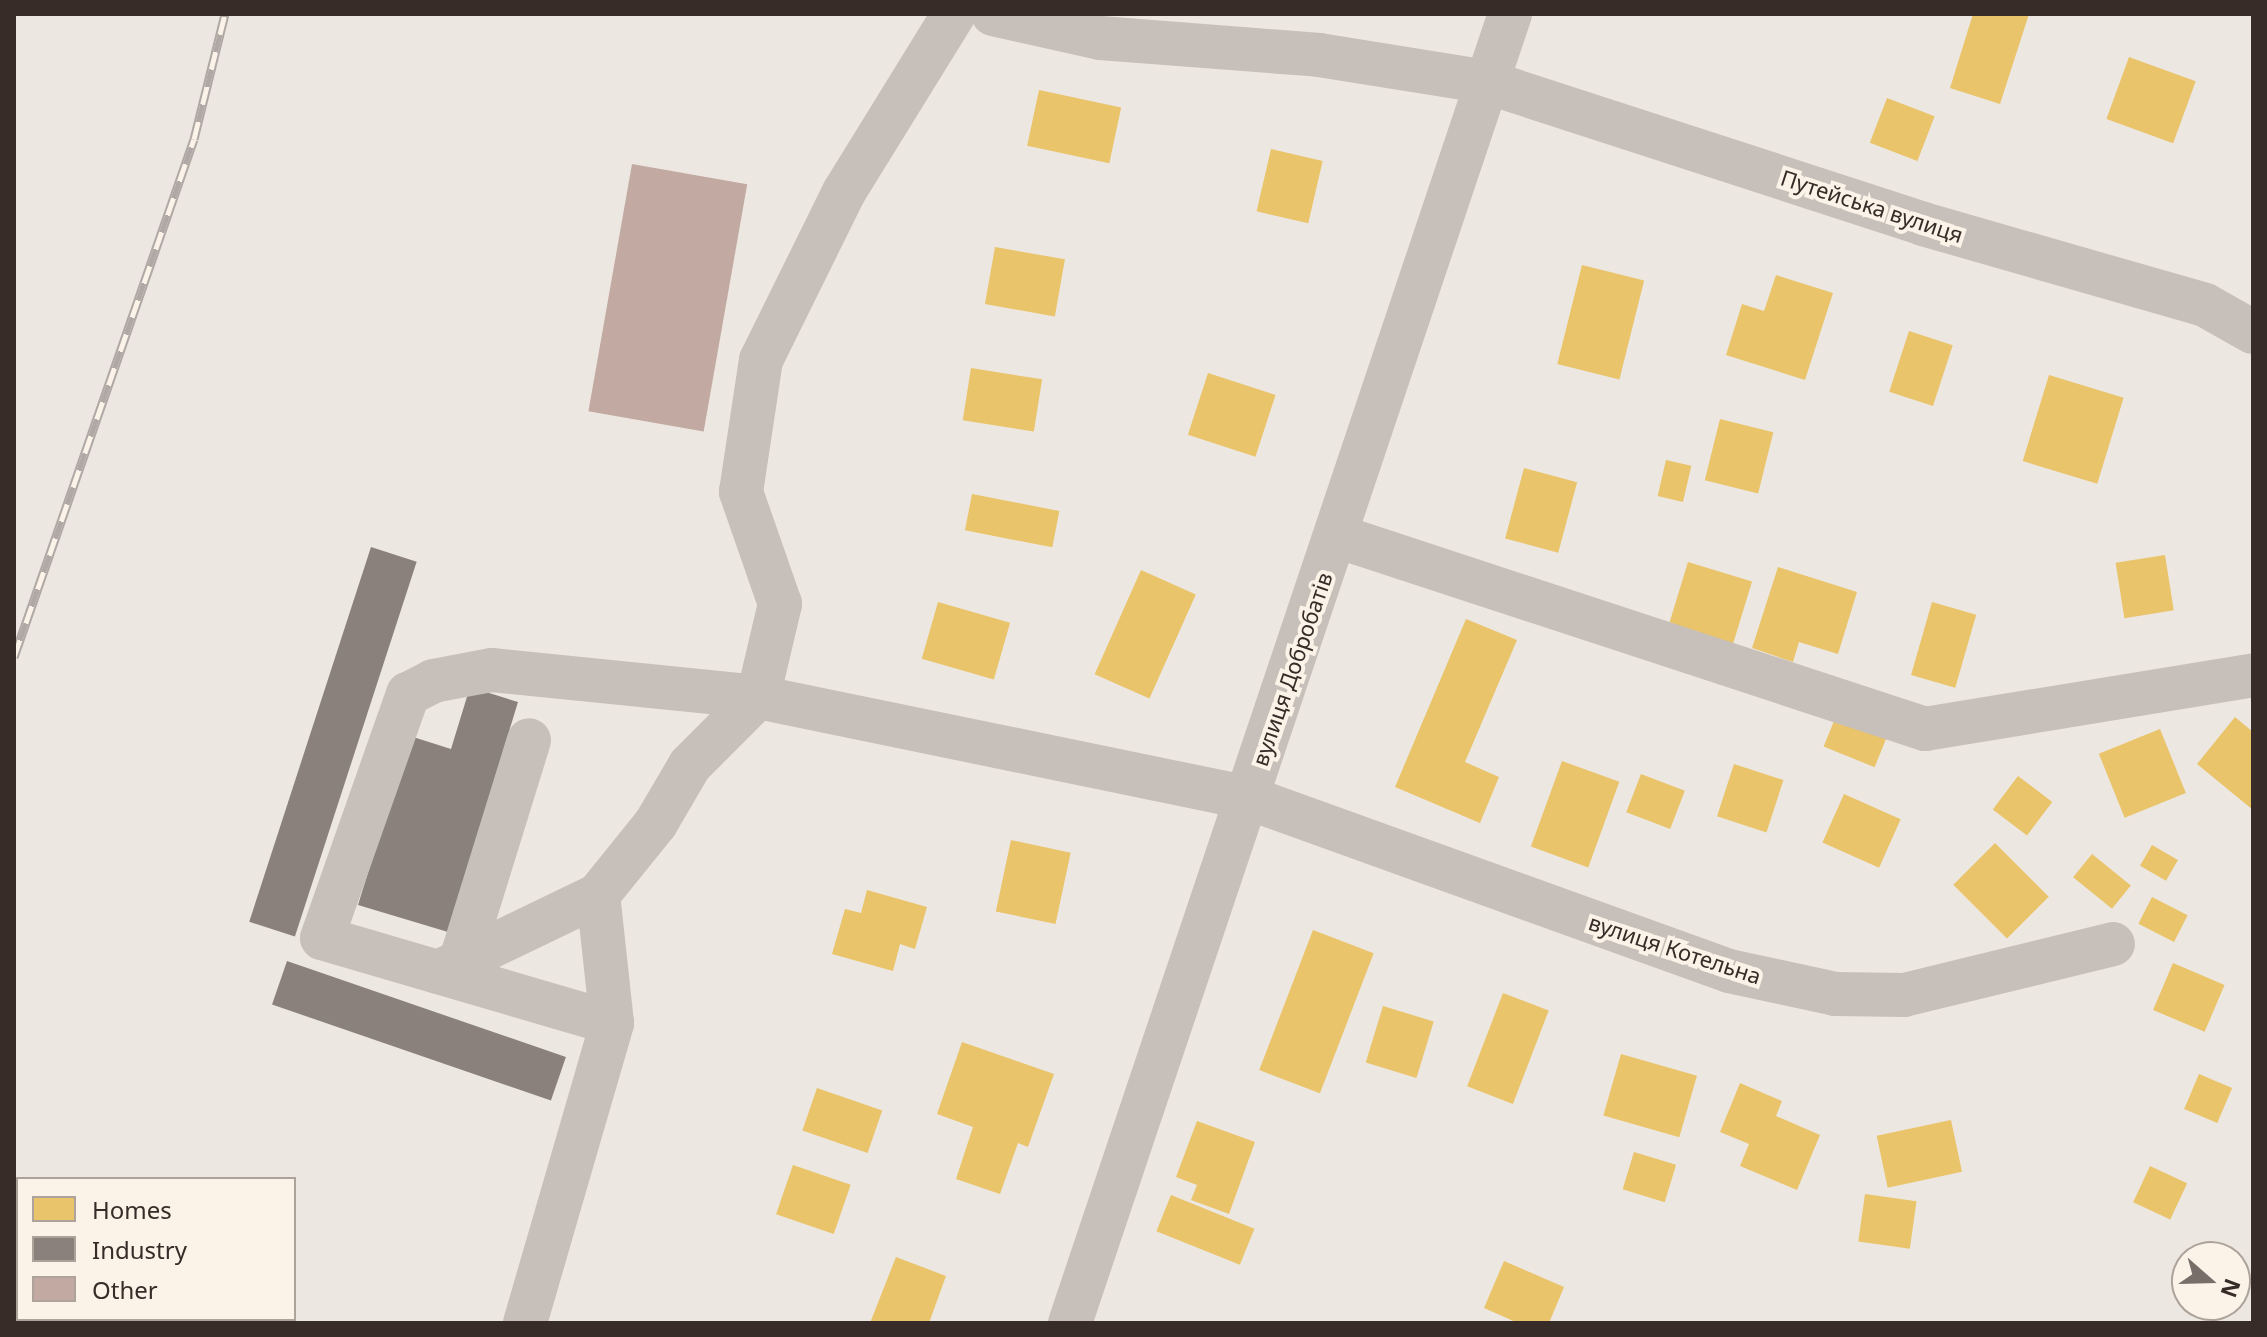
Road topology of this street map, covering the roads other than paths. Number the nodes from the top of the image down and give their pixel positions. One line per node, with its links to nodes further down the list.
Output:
1 (954, 14): 8 (street)
2 (993, 14): 4 (street, Путейська вулиця)
3 (1510, 14): 4 (street, вулиця Добробатів)
4 (1487, 82): 5 (street, Путейська вулиця); 6 (street, вулиця Добробатів)
5 (2253, 332)
6 (1337, 536): 7 (street); 10 (street, вулиця Добробатів)
7 (2253, 675)
8 (758, 697): 10 (street, вулиця Котельна); 11 (street); 13 (street, вулиця Котельна)
9 (529, 740): 13 (street)
10 (1249, 798): 12 (street, вулиця Котельна); 16 (street, вулиця Добробатів)
11 (598, 895): 13 (street); 14 (street)
12 (2113, 944)
13 (450, 966): 14 (street)
14 (612, 1023): 15 (street)
15 (525, 1323)
16 (1070, 1323)

